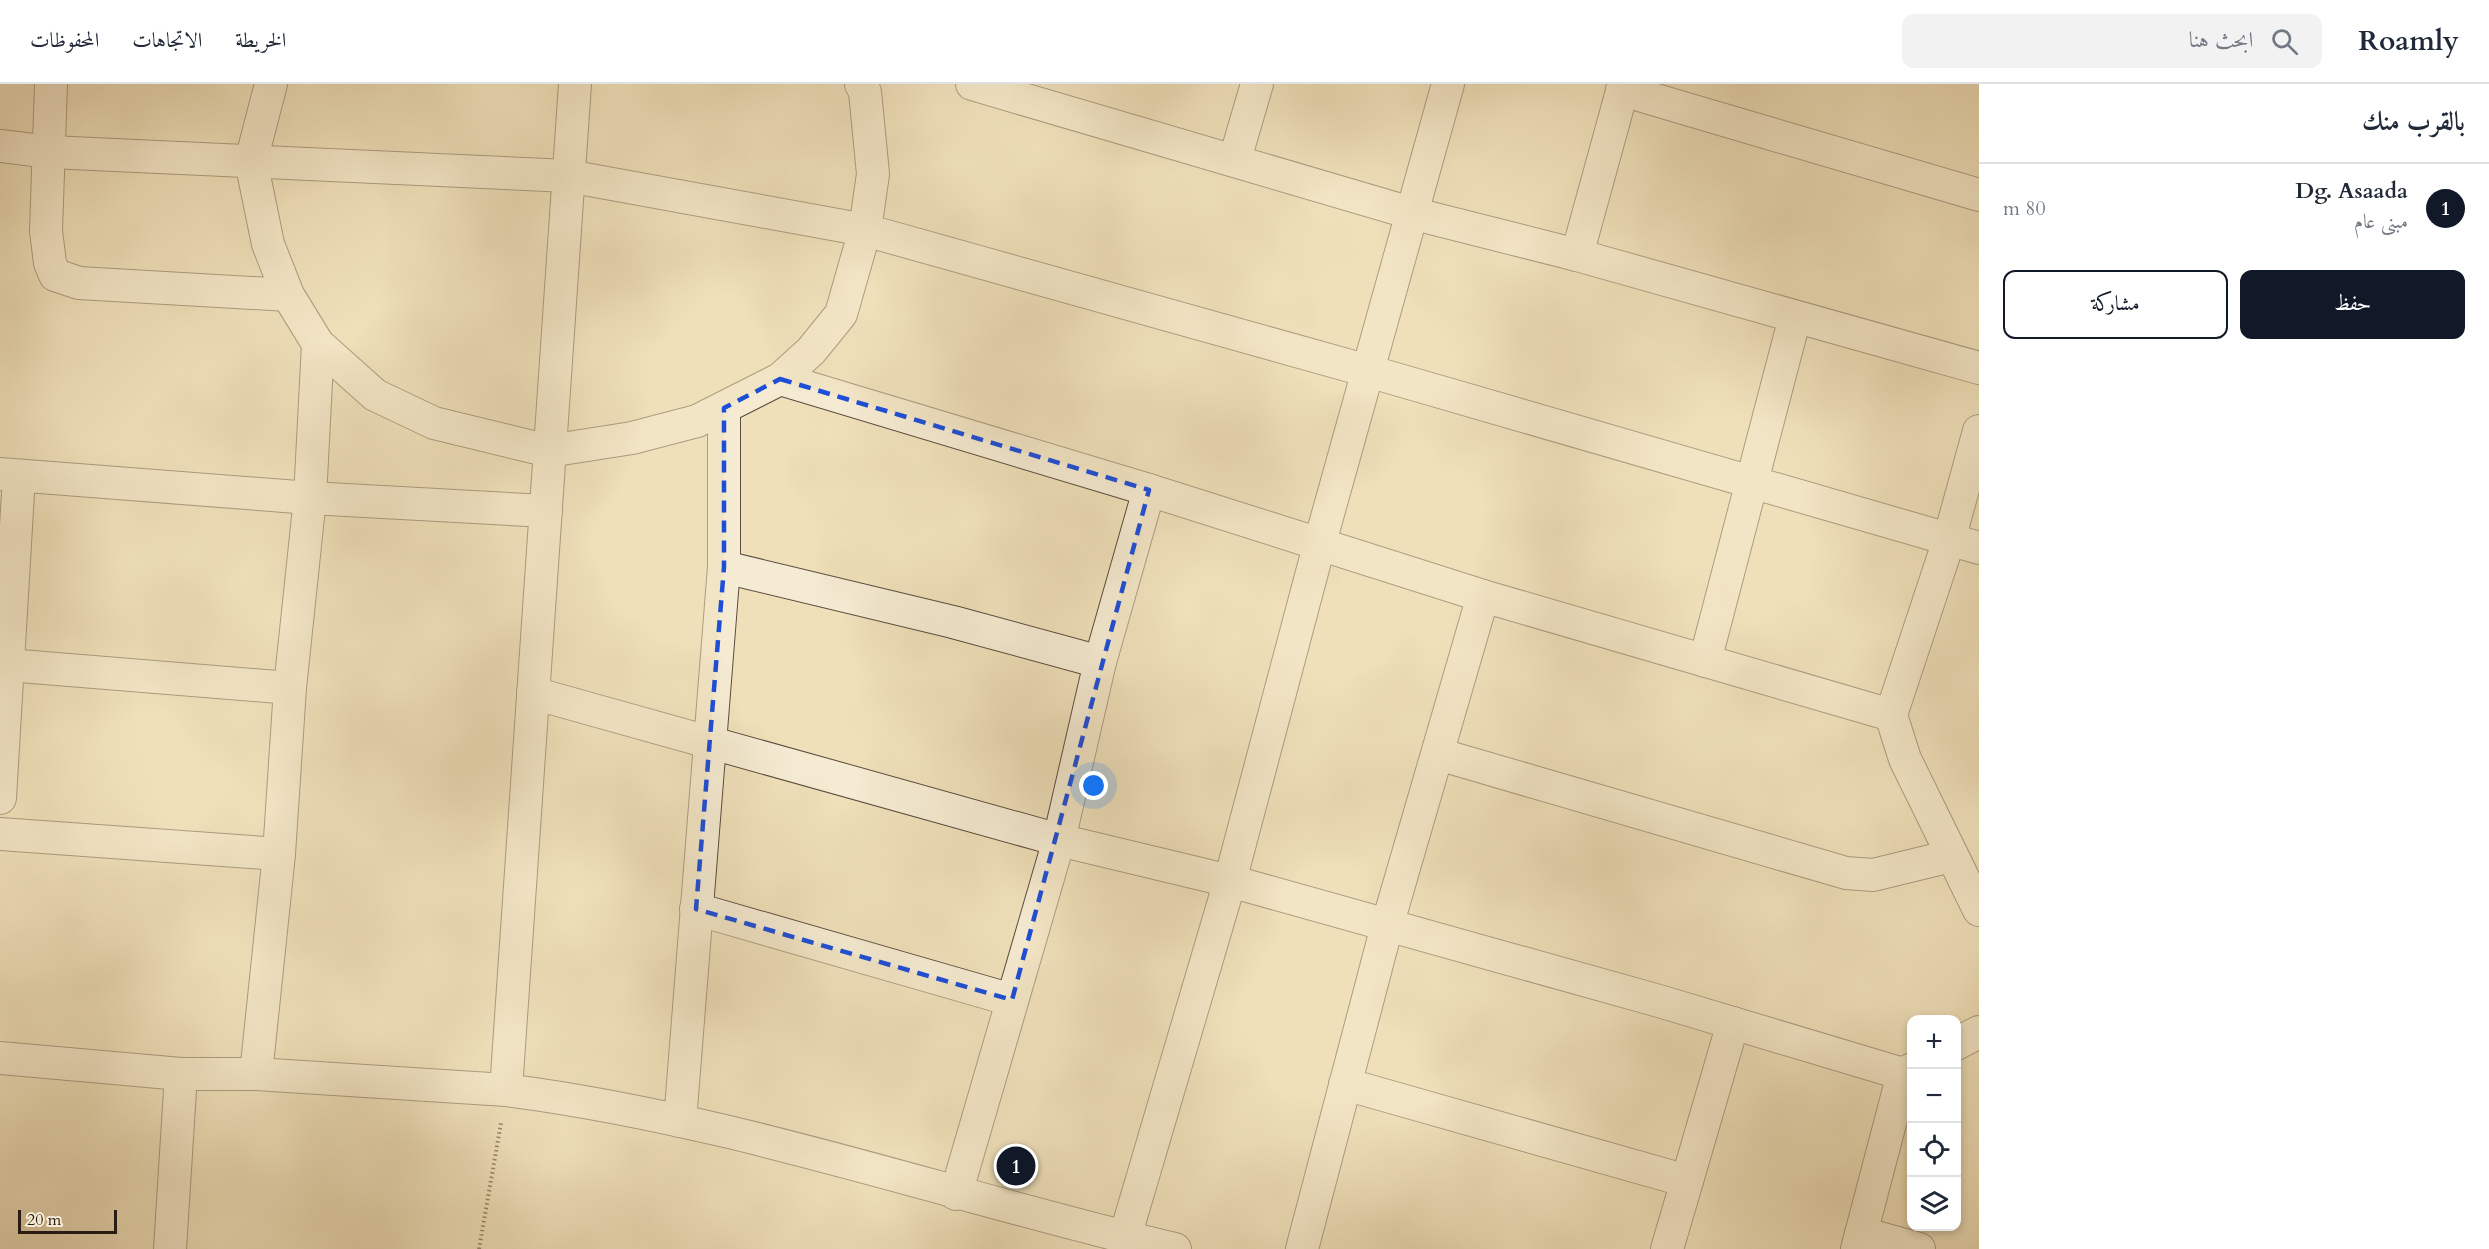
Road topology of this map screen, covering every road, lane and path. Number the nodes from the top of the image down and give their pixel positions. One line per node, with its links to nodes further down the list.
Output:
1 (51, 84): 10 (street)
2 (271, 84): 12 (street)
3 (574, 84): 13 (street)
4 (861, 84): 16 (street)
5 (972, 84): 11 (street)
6 (1257, 84): 11 (street)
7 (1448, 84): 15 (street)
8 (1623, 87): 14 (street); 17 (street)
9 (0, 146): 10 (street)
10 (50, 152): 12 (street); 18 (street)
11 (1235, 159): 15 (street)
12 (251, 162): 13 (street); 18 (street)
13 (568, 176): 16 (street); 26 (street)
14 (1979, 195)
15 (1411, 213): 17 (street); 22 (street)
16 (865, 230): 22 (street); 23 (street)
17 (1577, 255): 19 (street)
18 (288, 295): 20 (street)
19 (1795, 317): 21 (street); 28 (street)
20 (318, 344): 26 (street); 30 (street)
21 (1979, 368)
22 (1368, 371): 28 (street); 33 (street)
23 (780, 379): 24 (street); 29 (street)
24 (724, 408): 26 (street); 35 (street)
25 (1979, 431): 32 (street)
26 (549, 452): 31 (street)
27 (10, 475): 30 (street); 39 (street)
28 (1751, 482): 32 (street); 37 (street)
29 (1149, 490): 33 (street); 38 (street)
30 (310, 498): 31 (street); 40 (street)
31 (546, 511): 41 (street)
32 (1949, 540): 34 (street); 42 (street)
33 (1318, 546): 36 (street); 50 (street)
34 (1979, 548)
35 (724, 567): 38 (street); 43 (street)
36 (1483, 596): 37 (street); 44 (street)
37 (1705, 661): 42 (street)
38 (1100, 662): 47 (street)
39 (8, 665): 40 (street); 45 (street)
40 (290, 688): 48 (street)
41 (533, 693): 43 (street); 63 (street)
42 (1891, 715): 49 (street)
43 (710, 742): 47 (street); 51 (street)
44 (1438, 754): 49 (street); 53 (street)
45 (0, 798)
46 (0, 834): 48 (street)
47 (1059, 840): 50 (street); 54 (street)
48 (279, 854): 61 (street)
49 (1951, 856): 52 (street)
50 (1230, 881): 53 (street); 67 (street)
51 (696, 909): 54 (street); 64 (street)
52 (1979, 910)
53 (1387, 926): 55 (street); 62 (street)
54 (1012, 1000): 66 (street)
55 (1733, 1023): 59 (street); 65 (street)
56 (1979, 1032): 57 (street)
57 (1961, 1041)
58 (0, 1058): 60 (street)
59 (1907, 1072): 68 (street)
60 (181, 1074): 61 (street); 69 (street)
61 (256, 1074): 63 (street)
62 (1345, 1084): 65 (street); 72 (street)
63 (506, 1090): 64 (street); 70 (path)
64 (680, 1121): 66 (street)
65 (1687, 1180): 73 (street)
66 (956, 1194): 67 (street)
67 (1125, 1237): 71 (street)
68 (1859, 1241): 74 (street)
69 (170, 1249)
70 (479, 1249)
71 (1175, 1249)
72 (1302, 1249)
73 (1667, 1249)
74 (1919, 1249)

